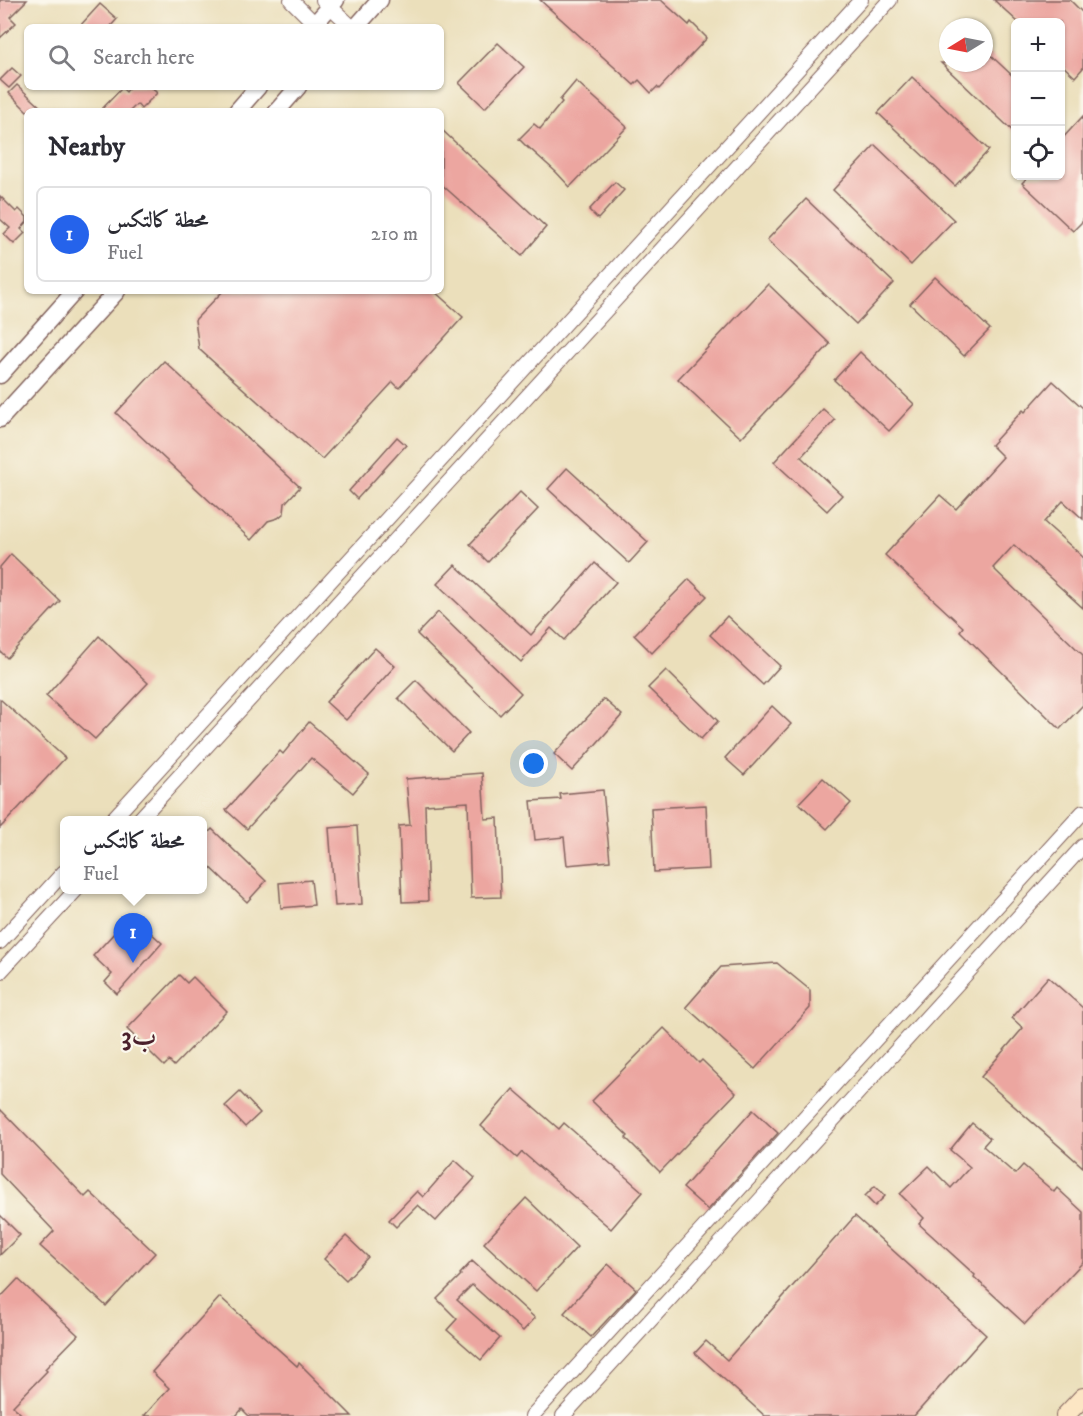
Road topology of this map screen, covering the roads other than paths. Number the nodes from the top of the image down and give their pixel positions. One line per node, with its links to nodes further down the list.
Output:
1 (291, 0): 6 (street)
2 (380, 0): 9 (street)
3 (861, 0): 19 (street)
4 (890, 0): 20 (street)
5 (330, 2): 7 (street); 8 (street)
6 (313, 24)
7 (316, 24)
8 (351, 24)
9 (357, 24)
10 (255, 90): 12 (street)
11 (295, 90): 13 (street)
12 (240, 108)
13 (280, 108)
14 (72, 294): 16 (street)
15 (114, 294): 17 (street)
16 (0, 375)
17 (0, 419)
18 (1083, 812): 27 (street)
19 (115, 816)
20 (143, 816)
21 (1083, 846): 28 (street)
22 (60, 876): 24 (street)
23 (72, 894): 25 (street)
24 (0, 942)
25 (0, 972)
26 (1083, 1397): 29 (main road)
27 (532, 1416)
28 (563, 1416)
29 (1065, 1416)

